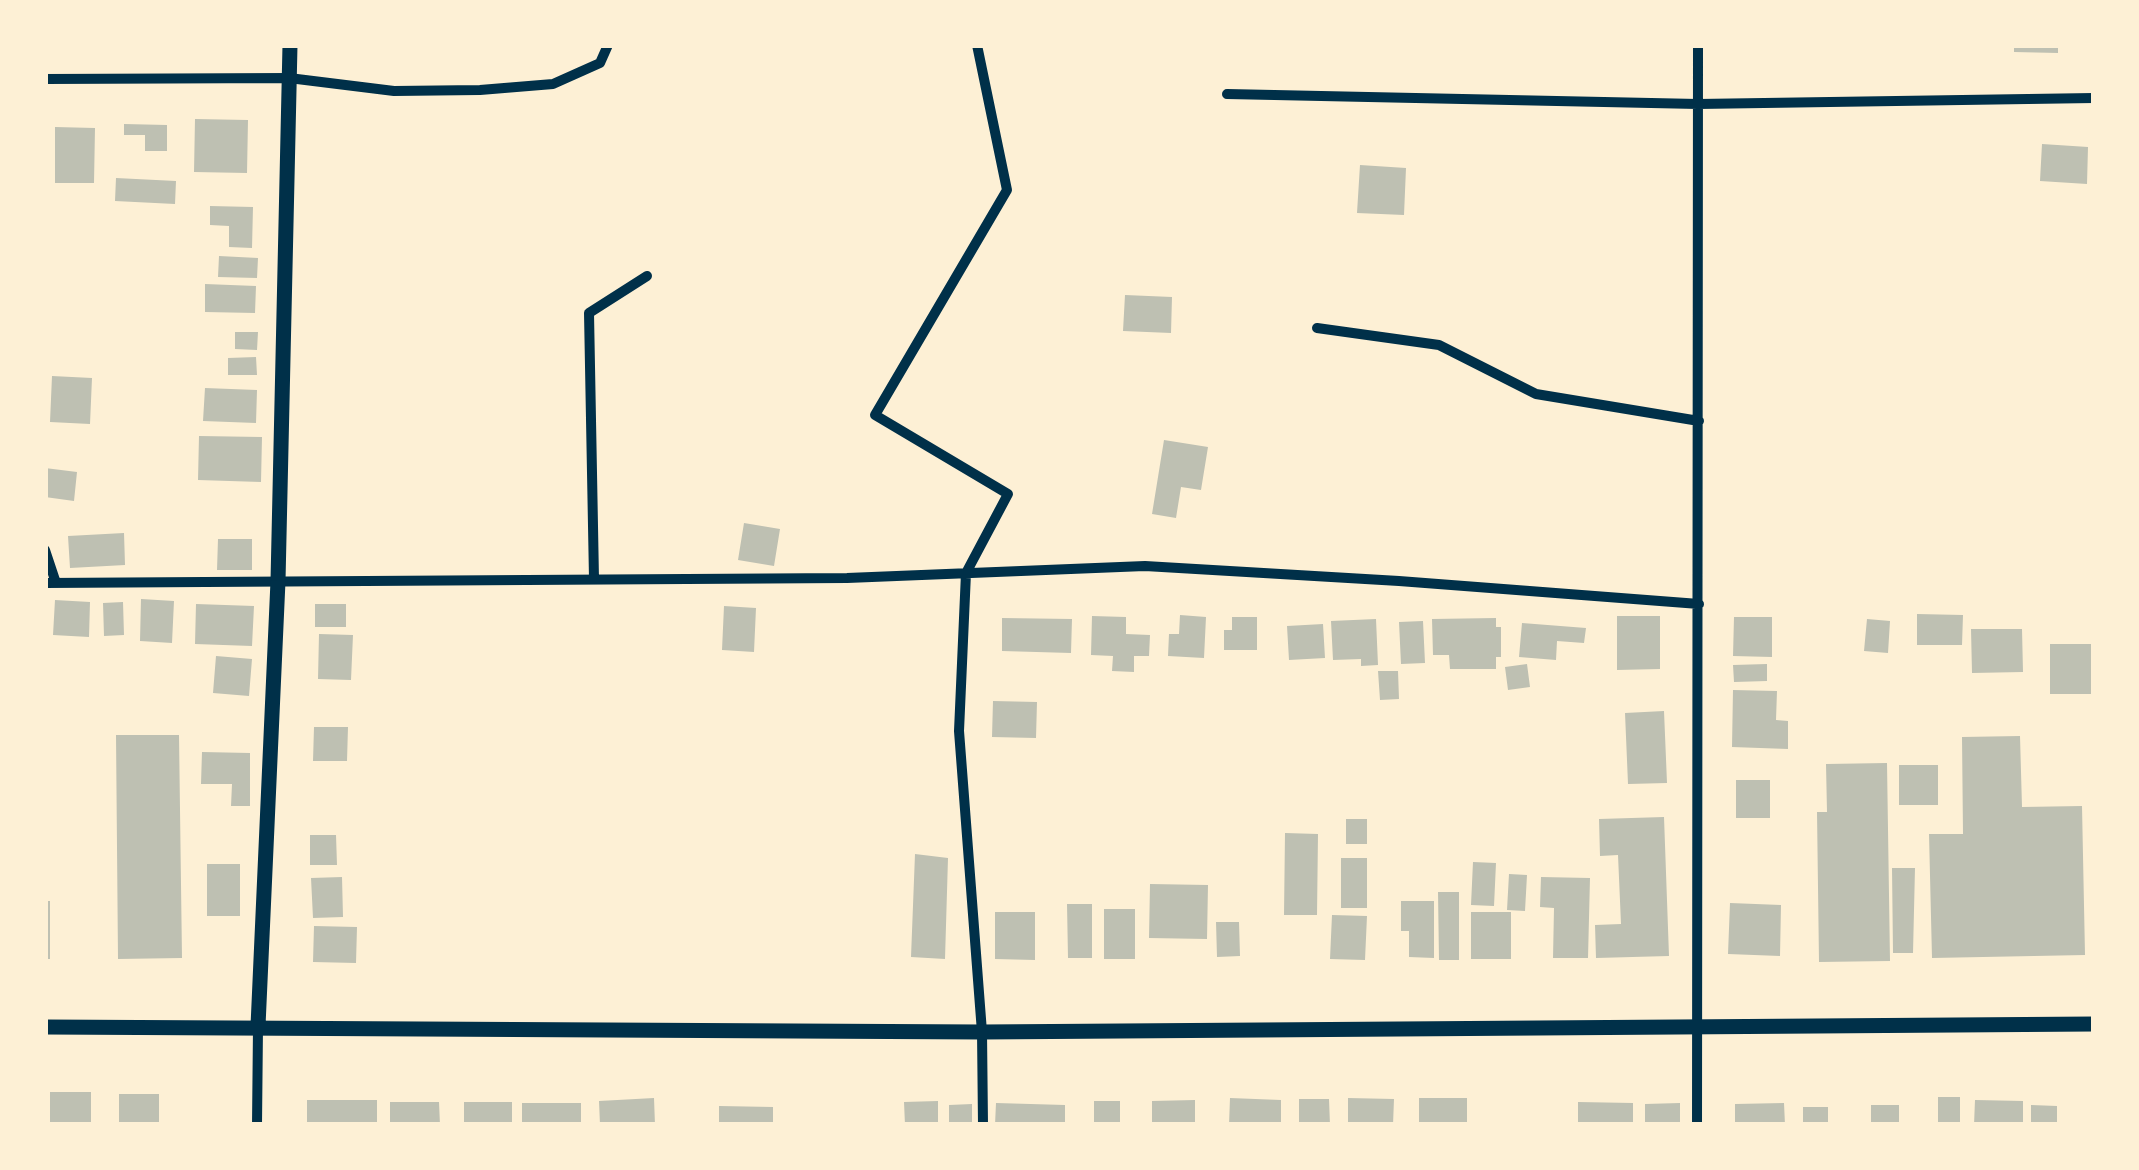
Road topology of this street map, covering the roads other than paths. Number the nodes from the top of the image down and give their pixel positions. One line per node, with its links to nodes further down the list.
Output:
1 (290, 45): 5 (main road)
2 (608, 45): 5 (street)
3 (977, 45): 14 (street)
4 (1698, 45): 9 (street)
5 (289, 78): 6 (street); 16 (main road)
6 (45, 80)
7 (1227, 94): 9 (street)
8 (2094, 98): 9 (street)
9 (1698, 104): 12 (street)
10 (646, 276): 15 (street)
11 (1316, 328): 12 (street)
12 (1698, 422): 18 (street)
13 (45, 550): 17 (street)
14 (966, 573): 15 (street); 18 (street); 23 (street)
15 (594, 579): 16 (street)
16 (278, 581): 17 (street); 21 (main road)
17 (51, 583)
18 (1699, 604): 19 (street)
19 (1699, 1024): 20 (main road); 23 (main road); 26 (street)
20 (2094, 1024)
21 (258, 1026): 22 (main road); 23 (main road); 24 (street)
22 (45, 1027)
23 (982, 1032): 25 (street)
24 (257, 1125)
25 (982, 1125)
26 (1696, 1125)

